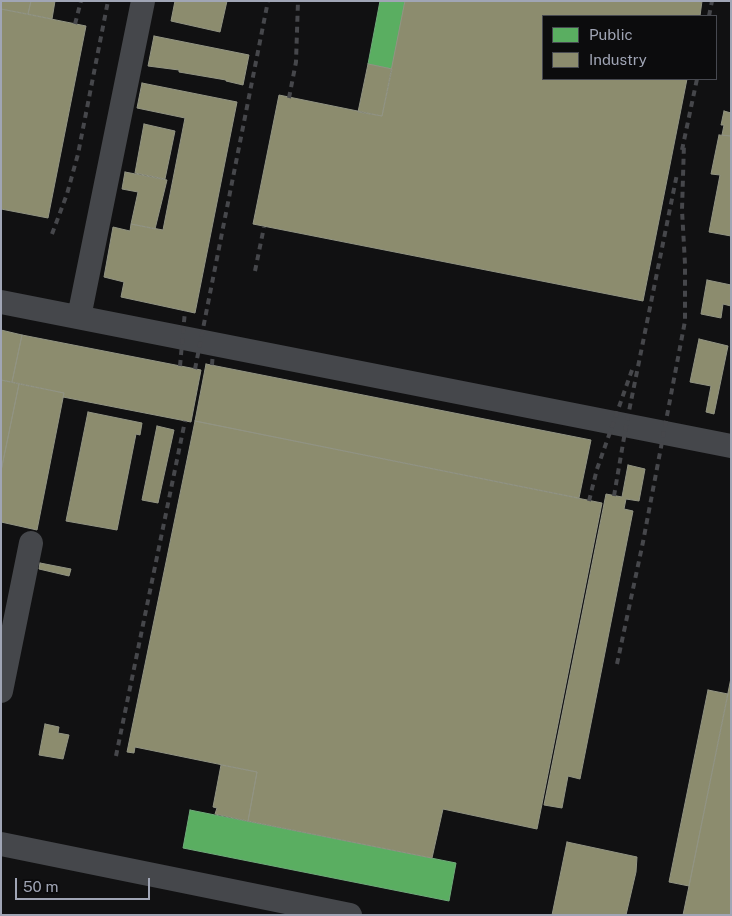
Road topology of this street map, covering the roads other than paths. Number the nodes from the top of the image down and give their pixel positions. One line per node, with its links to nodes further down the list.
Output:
1 (143, 1): 3 (lane)
2 (1, 302): 3 (lane)
3 (79, 317): 4 (lane)
4 (731, 446)
5 (31, 543): 6 (lane)
6 (1, 691)
7 (1, 844): 8 (lane)
8 (350, 915)

